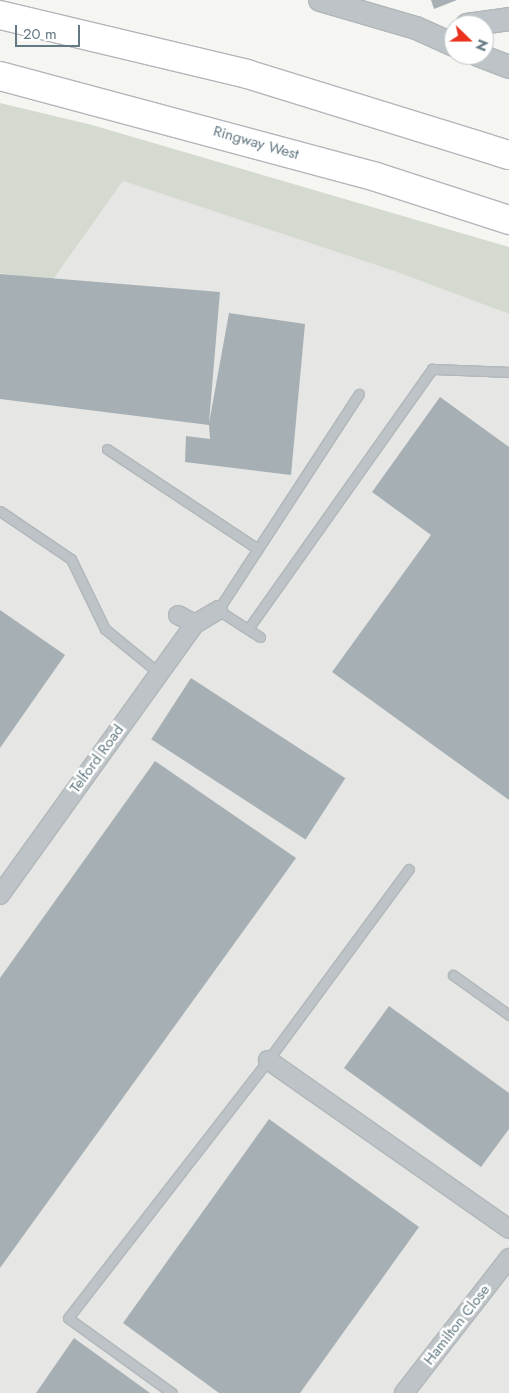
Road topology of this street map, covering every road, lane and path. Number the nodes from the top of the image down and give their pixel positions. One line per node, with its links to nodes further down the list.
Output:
1 (320, 0): 6 (street)
2 (0, 14): 11 (main road)
3 (509, 19): 4 (street)
4 (494, 21)
5 (444, 27): 6 (street)
6 (416, 28): 7 (street)
7 (444, 41)
8 (494, 61): 9 (street)
9 (509, 66)
10 (0, 76): 12 (main road, Ringway West)
11 (509, 155)
12 (509, 220)
13 (509, 372): 21 (lane)
14 (359, 394): 17 (lane)
15 (107, 449): 17 (lane)
16 (0, 511): 23 (lane)
17 (258, 549): 18 (lane)
18 (218, 610): 20 (street, Telford Road); 21 (lane)
19 (178, 615): 20 (street)
20 (195, 624): 23 (street, Telford Road)
21 (248, 629): 22 (lane)
22 (260, 637)
23 (160, 673): 25 (street, Telford Road)
24 (409, 869): 28 (lane)
25 (0, 895)
26 (453, 975): 27 (lane)
27 (509, 1015)
28 (268, 1060): 29 (street); 31 (lane)
29 (509, 1229)
30 (509, 1258): 32 (street, Hamilton Close)
31 (172, 1393)
32 (404, 1393)

